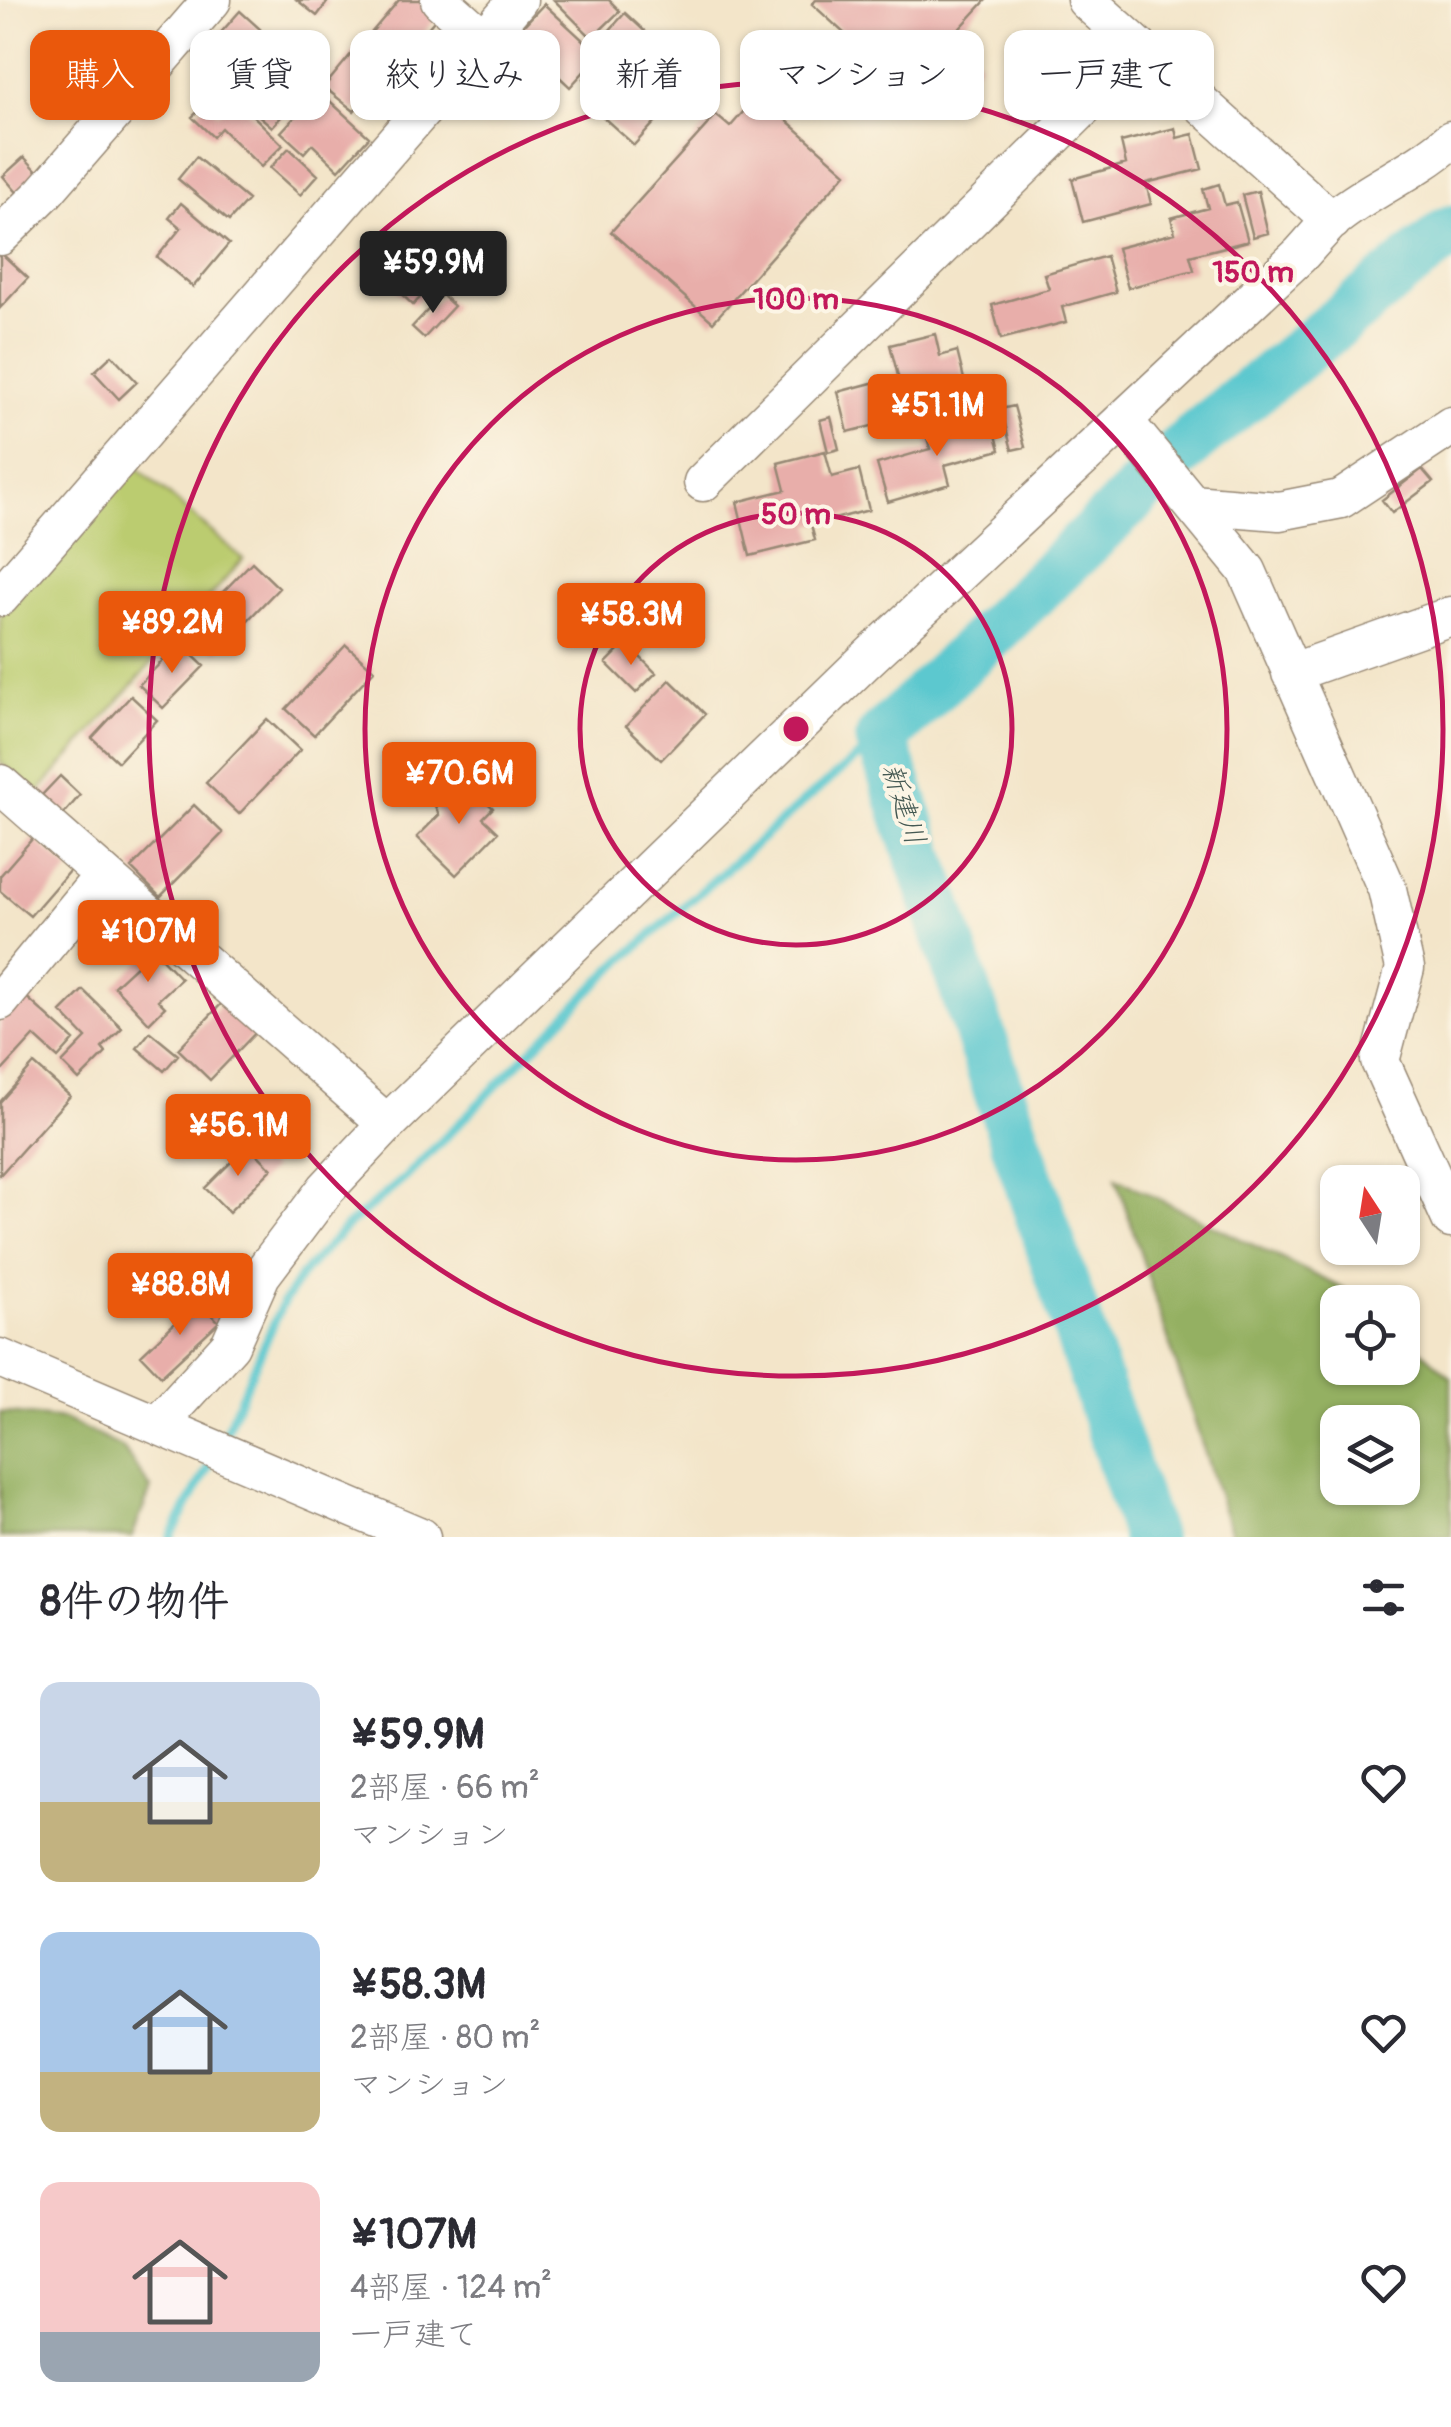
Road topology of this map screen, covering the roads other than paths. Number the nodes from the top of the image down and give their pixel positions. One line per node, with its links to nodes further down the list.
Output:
1 (212, 0): 13 (street)
2 (440, 0): 5 (street)
3 (518, 0): 6 (street)
4 (1086, 0): 7 (street)
5 (474, 30)
6 (492, 30)
7 (1118, 30)
8 (1214, 117): 12 (street)
9 (414, 120): 18 (street)
10 (1072, 120): 16 (street)
11 (1451, 140): 12 (street)
12 (1332, 221): 14 (street)
13 (0, 236)
14 (1123, 420): 17 (street); 24 (street)
15 (1451, 426): 17 (street)
16 (703, 482)
17 (1192, 504): 20 (street)
18 (0, 597)
19 (1451, 616): 20 (street)
20 (1292, 672): 25 (street)
21 (0, 784): 22 (street)
22 (103, 876): 23 (street); 24 (street)
23 (0, 1001)
24 (387, 1124): 27 (street)
25 (1451, 1219)
26 (0, 1358): 27 (street)
27 (158, 1424): 28 (street)
28 (420, 1537)

